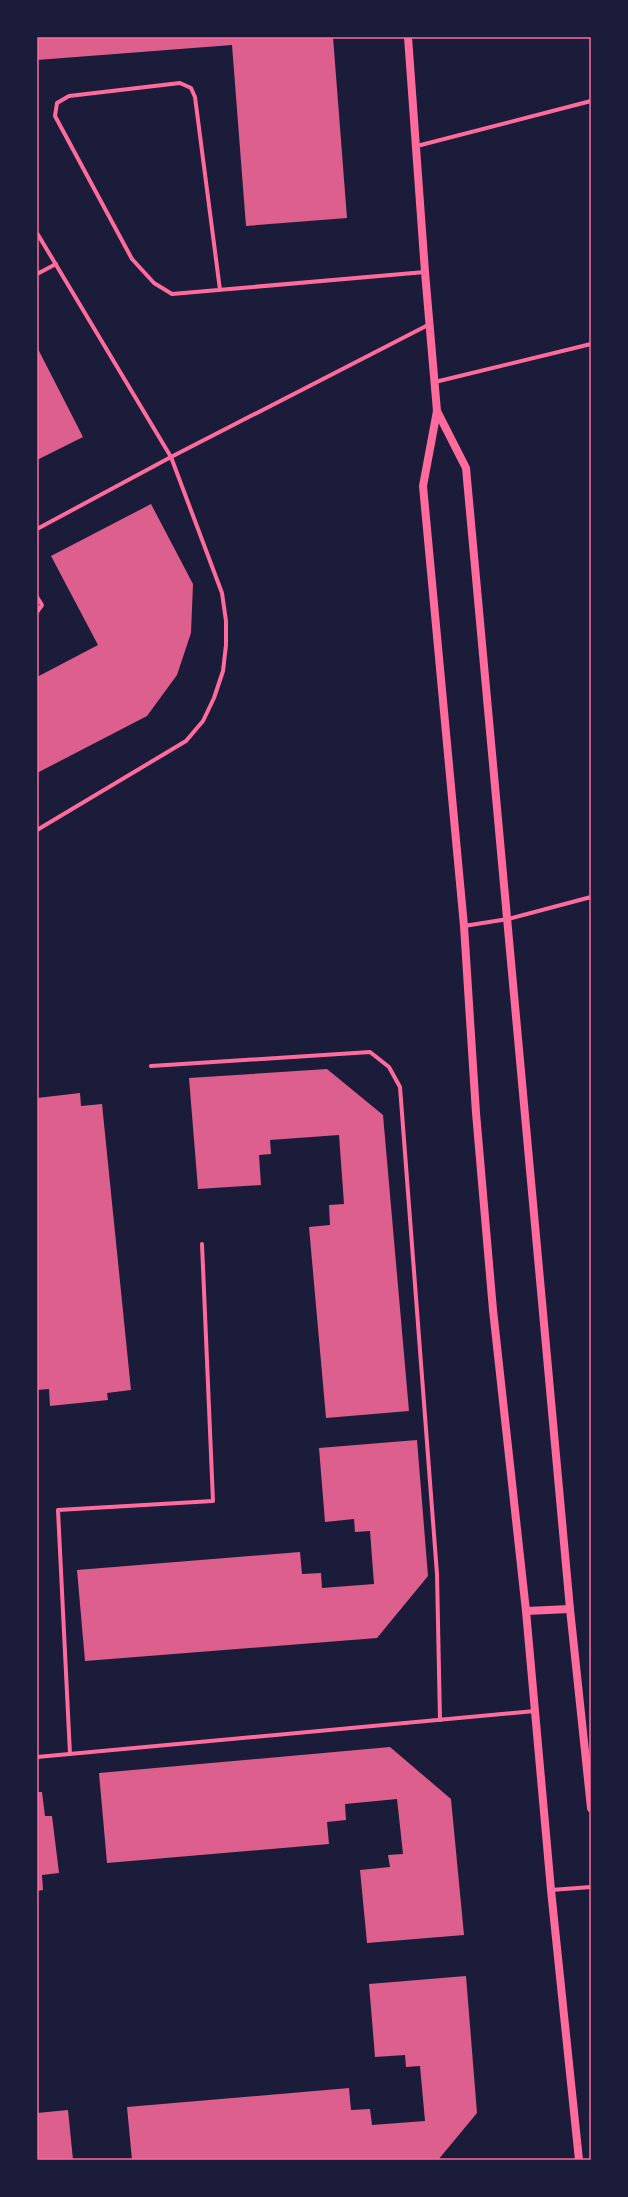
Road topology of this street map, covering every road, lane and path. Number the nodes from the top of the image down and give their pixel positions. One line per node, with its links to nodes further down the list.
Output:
1 (408, 37): 3 (main road)
2 (591, 101): 3 (street)
3 (417, 146): 6 (main road)
4 (37, 232): 5 (street)
5 (56, 264): 7 (street); 13 (street)
6 (425, 272): 8 (street); 9 (main road)
7 (37, 274)
8 (220, 290): 8 (street)
9 (430, 324): 11 (main road); 13 (street)
10 (591, 344): 11 (street)
11 (435, 382): 12 (main road)
12 (437, 411): 19 (main road); 20 (main road)
13 (171, 457): 14 (street); 17 (street)
14 (37, 529)
15 (37, 597): 16 (street)
16 (37, 612)
17 (37, 830)
18 (591, 897): 19 (street)
19 (508, 919): 20 (street); 23 (main road)
20 (464, 926): 24 (main road)
21 (151, 1066): 26 (street)
22 (202, 1244): 27 (street)
23 (570, 1609): 24 (main road); 29 (main road)
24 (526, 1611): 25 (main road)
25 (535, 1711): 26 (street); 31 (main road)
26 (440, 1720): 27 (street)
27 (70, 1754): 28 (street)
28 (37, 1757)
29 (591, 1808)
30 (591, 1886): 31 (street)
31 (550, 1890): 32 (main road)
32 (579, 2160)

